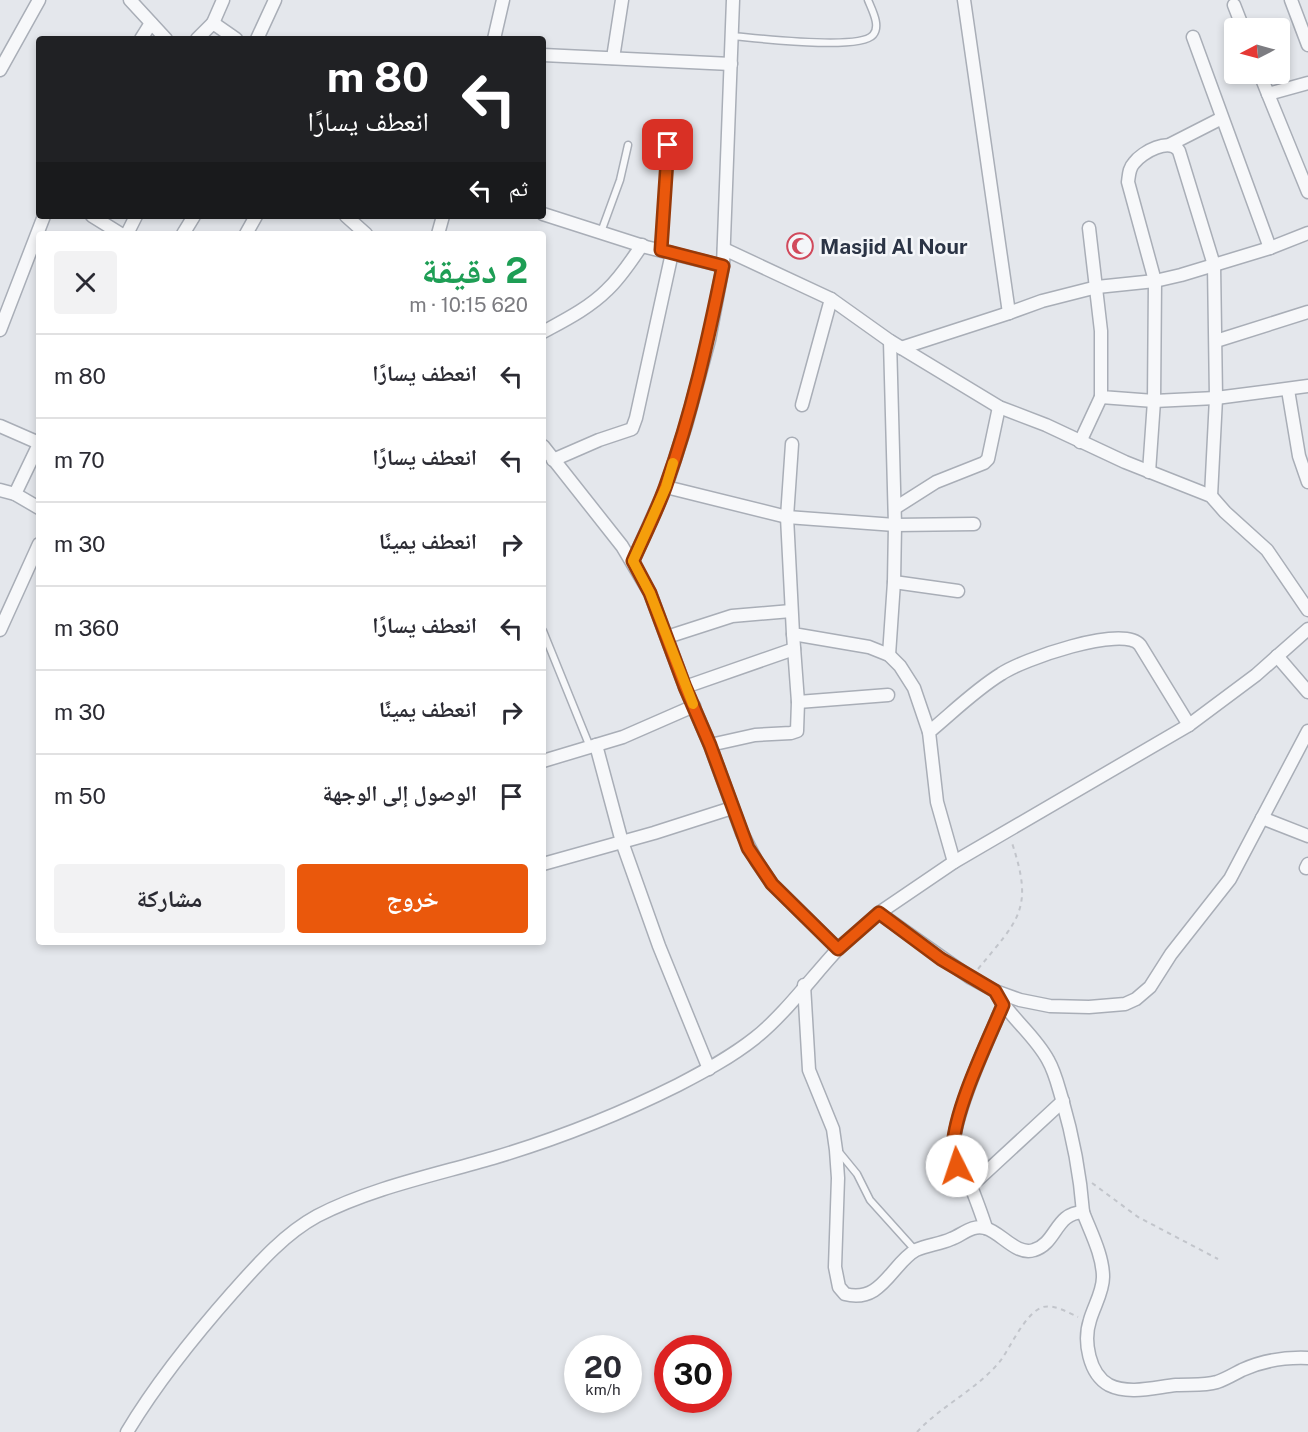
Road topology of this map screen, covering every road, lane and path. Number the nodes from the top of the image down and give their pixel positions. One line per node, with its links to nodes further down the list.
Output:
1 (39, 0): 27 (street)
2 (130, 0): 13 (street)
3 (223, 0): 14 (street)
4 (275, 0): 19 (street)
5 (503, 0): 20 (street)
6 (622, 0): 25 (street)
7 (734, 0): 21 (street)
8 (868, 0): 21 (lane)
9 (964, 0): 55 (street)
10 (1291, 0): 23 (street)
11 (1234, 5): 12 (street)
12 (1239, 18)
13 (151, 23): 15 (street); 16 (street)
14 (213, 23): 17 (street); 18 (street)
15 (143, 36)
16 (163, 36)
17 (200, 36)
18 (232, 36)
19 (259, 36)
20 (495, 36)
21 (732, 36): 26 (street)
22 (1193, 37): 31 (street)
23 (1308, 45)
24 (546, 55): 25 (street)
25 (613, 58): 26 (street)
26 (731, 64): 47 (street)
27 (0, 70)
28 (1308, 83): 30 (street)
29 (1264, 84): 30 (street)
30 (1268, 94): 35 (street)
31 (1222, 118): 33 (street); 46 (street)
32 (670, 124): 48 (lane)
33 (1171, 144): 49 (street); 51 (street)
34 (628, 145): 42 (lane)
35 (1308, 192)
36 (546, 215): 42 (street)
37 (97, 219): 40 (street)
38 (349, 219): 41 (street)
39 (1089, 228): 52 (street)
40 (116, 231)
41 (363, 231)
42 (601, 233): 45 (street)
43 (1308, 233): 46 (street)
44 (36, 237): 56 (street)
45 (642, 245): 48 (street); 57 (street)
46 (1270, 248): 49 (street)
47 (724, 249): 50 (street); 53 (street)
48 (666, 252): 50 (street); 74 (street)
49 (1214, 265): 51 (street); 59 (street)
50 (723, 266): 77 (street)
51 (1155, 281): 52 (street); 65 (street)
52 (1097, 287): 55 (street); 63 (street)
53 (831, 299): 58 (street); 66 (street)
54 (1308, 312): 59 (street)
55 (1009, 313): 60 (street)
56 (0, 330)
57 (546, 330)
58 (890, 341): 60 (street); 82 (street)
59 (1216, 341): 64 (street)
60 (901, 348): 67 (street)
61 (1308, 386): 62 (street)
62 (1288, 390): 64 (street); 76 (street)
63 (1101, 397): 65 (street); 70 (street)
64 (1216, 398): 65 (street); 80 (street)
65 (1154, 401): 75 (street)
66 (802, 405)
67 (999, 407): 70 (street); 82 (street)
68 (0, 426): 69 (street)
69 (36, 442)
70 (1080, 442): 75 (street)
71 (792, 444): 83 (street)
72 (36, 449): 79 (street)
73 (546, 450): 74 (street)
74 (553, 460): 87 (street)
75 (1149, 472): 80 (street)
76 (1308, 482)
77 (666, 487): 83 (street); 87 (street)
78 (0, 490): 79 (street)
79 (15, 494): 81 (street)
80 (1210, 496): 90 (street)
81 (36, 506)
82 (895, 508): 85 (street)
83 (787, 517): 85 (street); 91 (street)
84 (974, 524): 85 (street)
85 (895, 525): 88 (street)
86 (36, 551): 93 (street)
87 (633, 561): 95 (street)
88 (894, 582): 89 (street); 98 (street)
89 (958, 591)
90 (1308, 610)
91 (791, 611): 94 (street); 95 (street)
92 (1308, 629): 99 (street)
93 (0, 630)
94 (793, 634): 97 (street); 98 (street)
95 (667, 637): 100 (street)
96 (546, 638): 109 (lane)
97 (794, 649): 100 (street); 103 (street)
98 (889, 655): 107 (street)
99 (1277, 656): 101 (street); 105 (street)
100 (685, 687): 104 (street)
101 (1308, 692)
102 (888, 695): 103 (street)
103 (798, 702): 108 (street)
104 (694, 706): 108 (street); 109 (street)
105 (1189, 725): 107 (street); 113 (street)
106 (1308, 730): 112 (street)
107 (929, 732): 116 (street)
108 (710, 745): 111 (street)
109 (593, 746): 110 (street); 115 (street)
110 (546, 760)
111 (732, 808): 115 (street); 119 (street)
112 (1262, 818): 114 (street); 122 (street)
113 (1008, 831): 116 (street); 120 (path)
114 (1308, 836)
115 (622, 842): 117 (street); 124 (street)
116 (954, 862): 118 (street)
117 (546, 863)
118 (879, 913): 119 (street); 120 (street)
119 (838, 949): 121 (street)
120 (971, 978): 122 (street)
121 (804, 986): 124 (street); 126 (street)
122 (995, 991): 123 (street)
123 (1003, 1005): 125 (street); 128 (street)
124 (709, 1069): 135 (street)
125 (1063, 1101): 127 (street); 128 (street)
126 (836, 1150): 131 (lane); 131 (street)
127 (1080, 1174): 129 (street); 132 (path)
128 (971, 1186): 130 (street)
129 (1083, 1212): 130 (street); 133 (street)
130 (986, 1228): 131 (street)
131 (915, 1251)
132 (1218, 1259)
133 (1089, 1321): 134 (street); 136 (path)
134 (1308, 1358)
135 (127, 1432)
136 (917, 1432)

